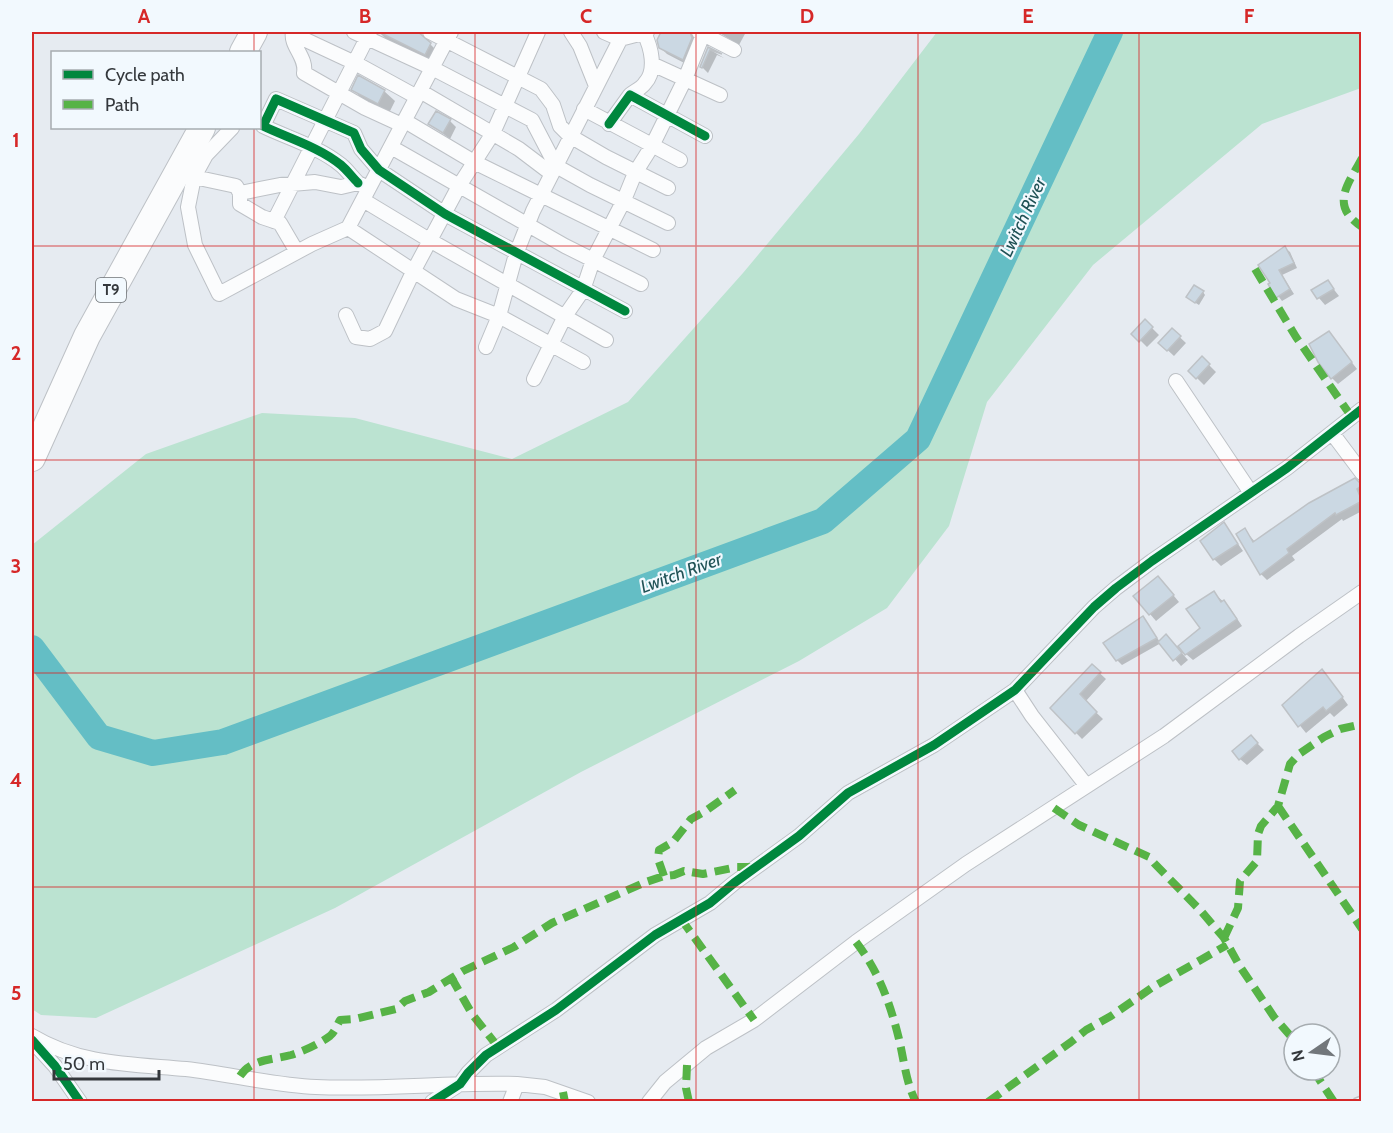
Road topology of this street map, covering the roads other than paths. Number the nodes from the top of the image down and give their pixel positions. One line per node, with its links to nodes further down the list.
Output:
1 (254, 32): 13 (highway)
2 (430, 32): 10 (street)
3 (538, 32): 17 (street)
4 (571, 32): 19 (street)
5 (604, 32): 11 (street)
6 (645, 32): 11 (street); 15 (street)
7 (702, 32): 12 (street); 18 (street)
8 (293, 33): 14 (street); 20 (street)
9 (364, 34): 14 (street); 16 (street)
10 (449, 35): 16 (street); 17 (street)
11 (622, 35): 19 (street)
12 (734, 50)
13 (244, 51)
14 (354, 63): 20 (street); 21 (street)
15 (652, 64): 18 (street); 22 (street)
16 (432, 68): 21 (street); 24 (street)
17 (517, 76): 24 (street); 34 (street)
18 (685, 79): 23 (street); 27 (street)
19 (596, 86): 26 (street)
20 (338, 93): 28 (street); 29 (street)
21 (418, 94): 29 (street); 33 (street)
22 (630, 95): 27 (street); 30 (street)
23 (720, 95)
24 (504, 106): 33 (street); 42 (street)
25 (265, 109): 28 (street); 38 (street)
26 (584, 109): 30 (street); 34 (street)
27 (666, 116): 35 (street); 36 (street)
28 (326, 120): 38 (street); 41 (street)
29 (403, 123): 37 (street); 40 (street)
30 (609, 124): 36 (street)
31 (202, 129): 43 (highway, T9)
32 (231, 129): 43 (street)
33 (493, 133): 40 (street); 42 (street)
34 (570, 136): 42 (street); 44 (street)
35 (705, 136)
36 (652, 146): 39 (street); 44 (street)
37 (391, 147): 41 (street); 46 (street)
38 (312, 148): 45 (street); 48 (street)
39 (680, 160)
40 (474, 162): 46 (street); 50 (street)
41 (379, 170): 48 (street); 52 (street)
42 (554, 170): 50 (street); 51 (street)
43 (187, 172): 49 (street); 60 (street); 79 (highway, T9)
44 (635, 173): 47 (street); 51 (street)
45 (295, 184): 48 (street); 49 (street); 53 (street)
46 (459, 186): 52 (street); 55 (street)
47 (668, 188)
48 (363, 190): 56 (street); 58 (street)
49 (240, 193): 53 (street)
50 (540, 195): 55 (street); 57 (street)
51 (624, 201): 54 (street); 57 (street)
52 (445, 214): 58 (street); 61 (street)
53 (274, 221): 60 (street)
54 (668, 223)
55 (527, 224): 61 (street); 62 (street)
56 (348, 228): 60 (street); 63 (street)
57 (610, 229): 59 (street); 62 (street)
58 (430, 241): 63 (street); 65 (street)
59 (653, 250)
60 (297, 252)
61 (516, 254): 65 (street); 66 (street)
62 (593, 260): 64 (street); 66 (street)
63 (413, 272): 68 (street); 69 (street)
64 (641, 284)
65 (508, 285): 69 (street); 70 (street)
66 (583, 290): 67 (street); 70 (street)
67 (625, 311)
68 (346, 315)
69 (499, 316): 72 (street); 73 (street)
70 (565, 316): 71 (street); 72 (street)
71 (606, 339)
72 (552, 345): 74 (street); 75 (street)
73 (486, 346)
74 (583, 362)
75 (534, 378)
76 (1176, 381): 81 (street)
77 (1362, 409): 78 (street)
78 (1332, 433): 80 (street); 81 (street)
79 (32, 458)
80 (1362, 473)
81 (1251, 493): 83 (street)
82 (1362, 592): 84 (street)
83 (1015, 690): 84 (street); 87 (street)
84 (1086, 785): 92 (street)
85 (32, 1038): 87 (street); 88 (street)
86 (517, 1083): 87 (street); 90 (street); 91 (street)
87 (460, 1084): 89 (street)
88 (80, 1101)
89 (432, 1101)
90 (510, 1101)
91 (588, 1101)
92 (649, 1101)

